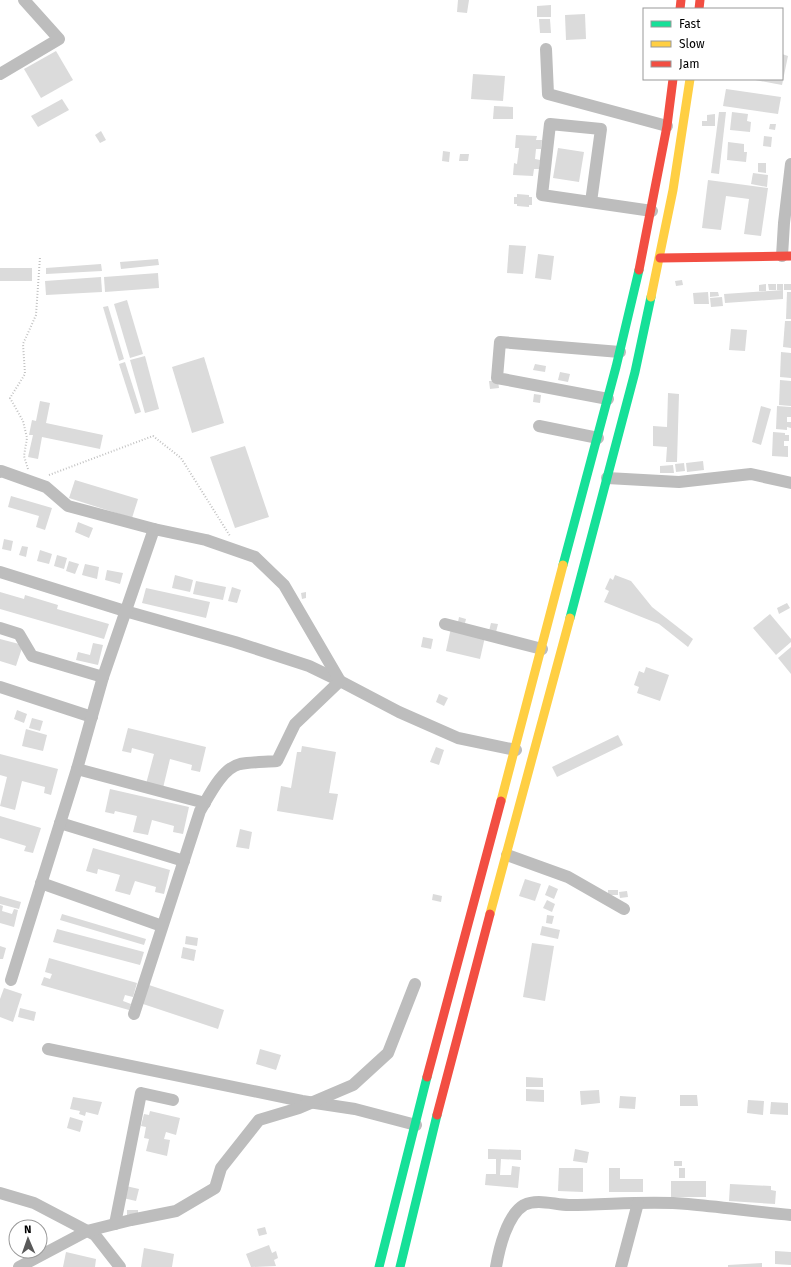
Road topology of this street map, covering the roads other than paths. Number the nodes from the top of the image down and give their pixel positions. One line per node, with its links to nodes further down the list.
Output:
1 (24, 0): 3 (street)
2 (546, 49): 6 (street)
3 (0, 74)
4 (673, 80): 6 (main road)
5 (690, 80): 11 (main road)
6 (668, 126): 9 (main road)
7 (791, 164): 10 (street)
8 (590, 202): 8 (street); 9 (street)
9 (652, 211): 12 (main road)
10 (787, 256): 11 (main road)
11 (660, 258): 17 (main road)
12 (620, 352): 13 (main road); 13 (street)
13 (608, 399): 15 (main road)
14 (538, 426): 15 (street)
15 (598, 438): 24 (main road)
16 (0, 472): 19 (street)
17 (607, 478): 18 (street); 33 (main road)
18 (791, 483)
19 (154, 529): 21 (street); 26 (street)
20 (0, 572): 21 (street)
21 (125, 611): 25 (street); 26 (street)
22 (445, 624): 24 (street)
23 (0, 628): 25 (street)
24 (542, 649): 29 (main road)
25 (103, 677): 28 (street)
26 (340, 681): 29 (street); 31 (street)
27 (0, 687): 28 (street)
28 (92, 717): 30 (street)
29 (516, 750): 44 (main road)
30 (76, 769): 31 (street); 32 (street)
31 (204, 803): 34 (street)
32 (60, 823): 34 (street); 35 (street)
33 (507, 855): 36 (street); 53 (main road)
34 (184, 861): 37 (street)
35 (41, 882): 37 (street); 38 (street)
36 (624, 910)
37 (162, 926): 40 (street)
38 (11, 980)
39 (415, 984): 43 (street)
40 (134, 1014)
41 (48, 1049): 43 (street)
42 (173, 1100): 48 (street)
43 (312, 1102): 44 (street); 48 (street)
44 (416, 1125): 52 (main road)
45 (0, 1193): 49 (street)
46 (638, 1203): 47 (street); 54 (street); 55 (street)
47 (791, 1215)
48 (115, 1224): 49 (street)
49 (88, 1231): 50 (street); 51 (street)
50 (19, 1267)
51 (120, 1267)
52 (379, 1267)
53 (400, 1267)
54 (496, 1267)
55 (621, 1267)

